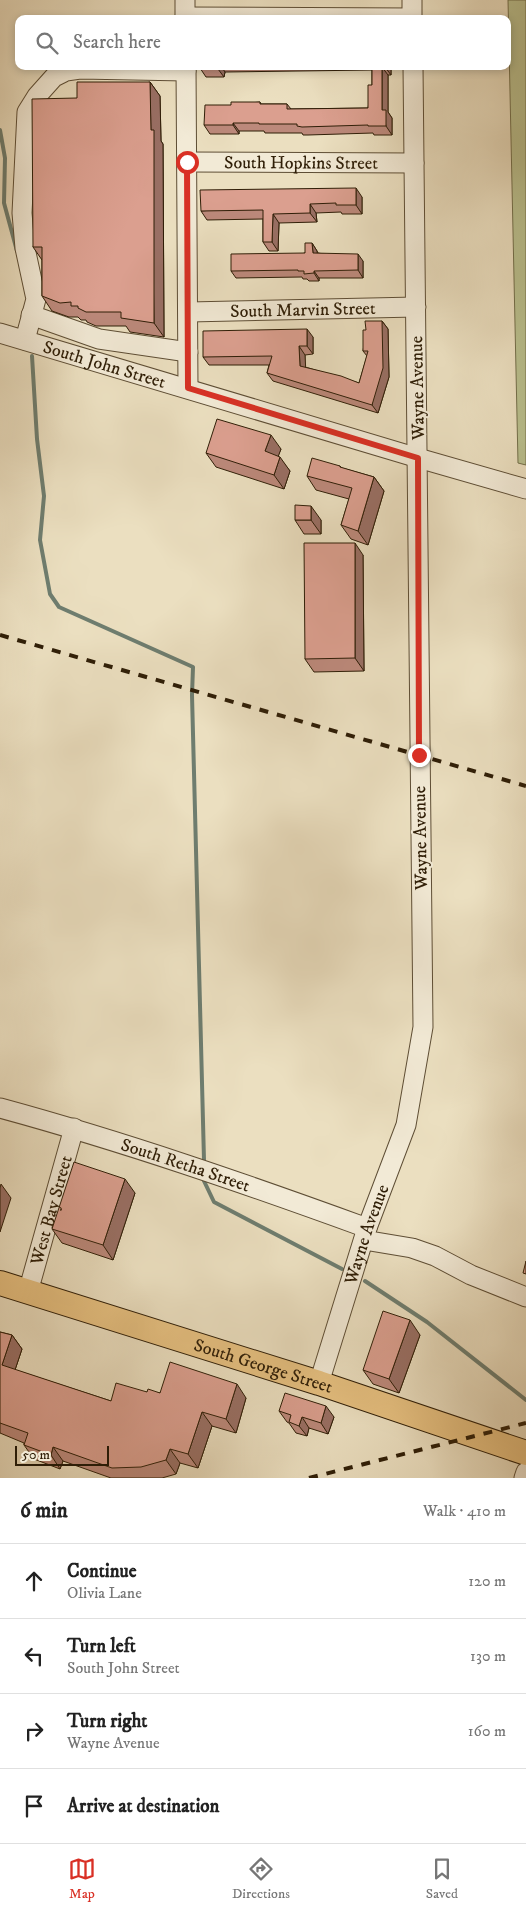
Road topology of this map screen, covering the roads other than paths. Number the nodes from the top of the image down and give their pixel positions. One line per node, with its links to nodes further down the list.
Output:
1 (185, 12): 2 (street)
2 (412, 12)
3 (73, 70): 10 (street)
4 (186, 70): 6 (street)
5 (412, 70): 7 (street, Wayne Avenue)
6 (187, 162): 7 (street, South Hopkins Street); 9 (street)
7 (414, 163): 8 (street, Wayne Avenue)
8 (416, 308): 9 (street, South Marvin Street); 15 (street, Wayne Avenue)
9 (189, 312): 13 (street)
10 (31, 315): 12 (street); 13 (street)
11 (0, 333): 12 (street, South John Street)
12 (25, 340): 14 (street, South John Street)
13 (188, 352): 14 (street)
14 (188, 388): 15 (street, South John Street)
15 (418, 458): 16 (street, South John Street); 19 (street, Wayne Avenue)
16 (526, 489)
17 (0, 1108): 18 (street, South Retha Street)
18 (74, 1128): 19 (street, South Retha Street); 21 (street, West Bay Street)
19 (366, 1234): 22 (street, South Retha Street); 23 (street, Wayne Avenue)
20 (0, 1283): 21 (main road, South George Street)
21 (28, 1292): 23 (main road, South George Street)
22 (526, 1297)
23 (319, 1383): 24 (main road, South George Street)
24 (526, 1453)
25 (526, 1472): 26 (street)
26 (524, 1478)

